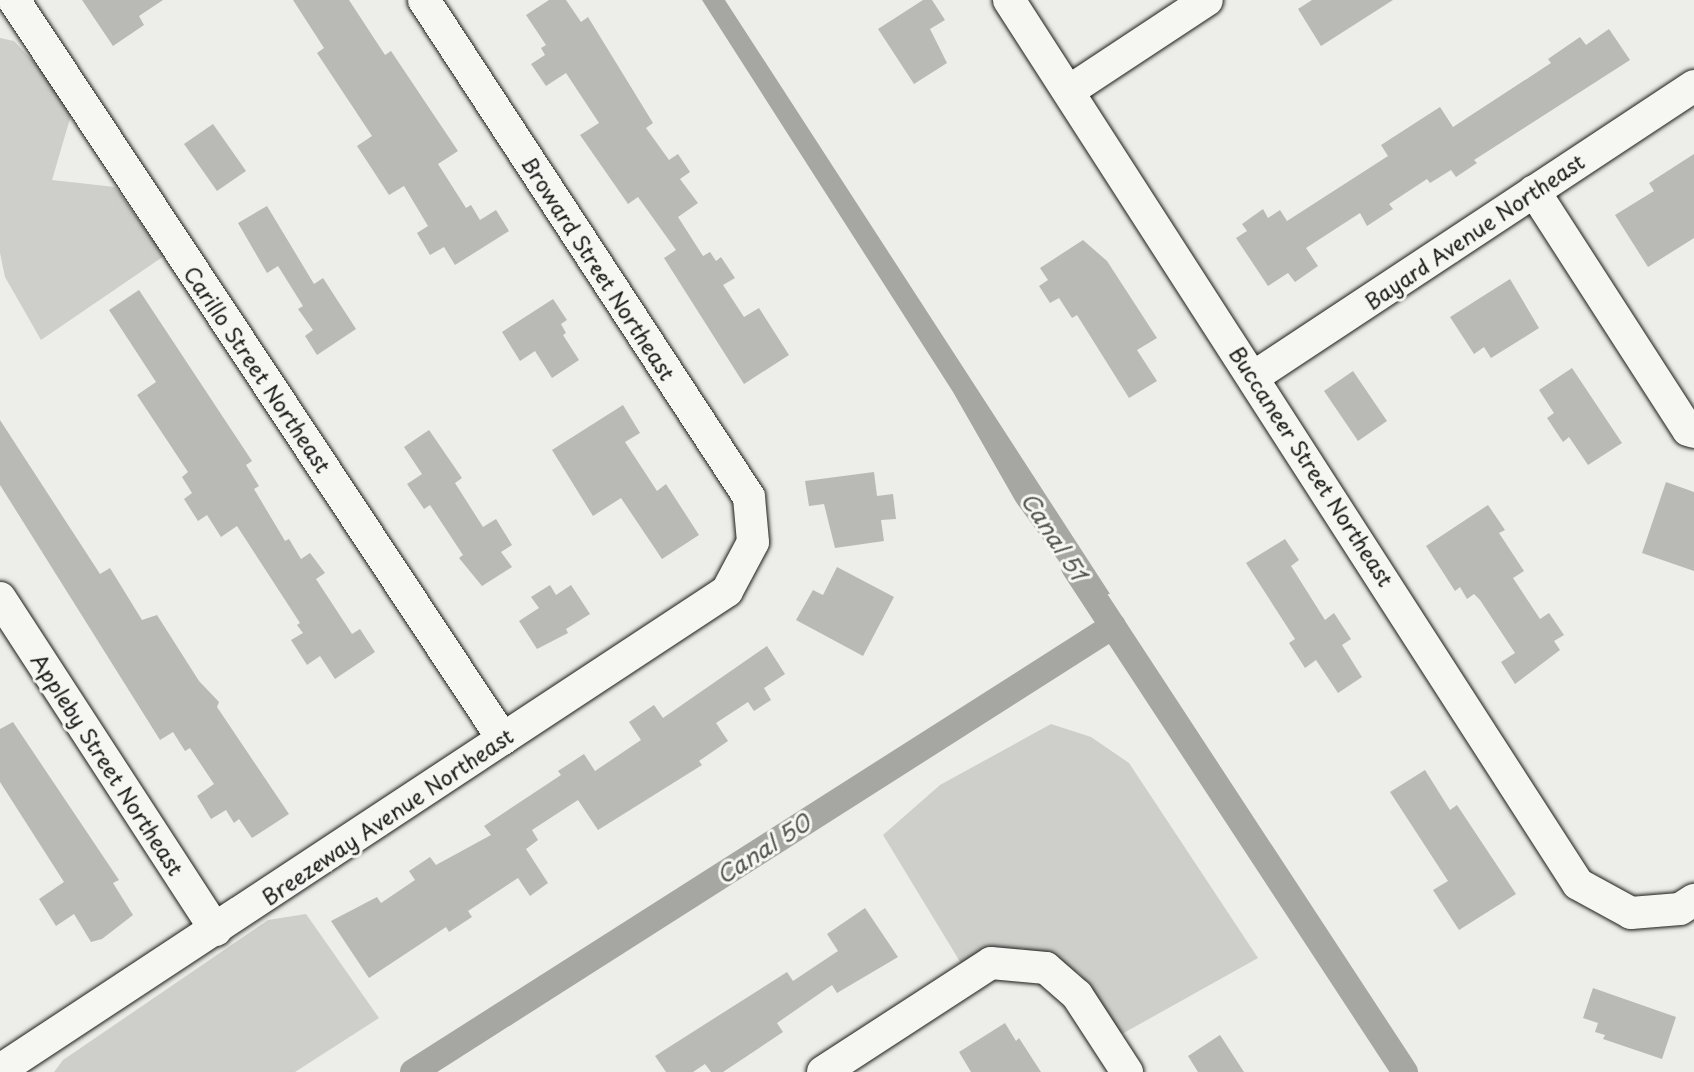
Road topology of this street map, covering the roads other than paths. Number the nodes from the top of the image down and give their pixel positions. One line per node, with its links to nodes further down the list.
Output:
1 (14, 0): 12 (street, Carillo Street Northeast)
2 (424, 0): 10 (street, Broward Street Northeast)
3 (1009, 0): 6 (street, Buccaneer Street Northeast)
4 (1206, 0): 6 (street)
5 (1694, 86): 7 (street, Bayard Avenue Northeast)
6 (1069, 91): 8 (street, Buccaneer Street Northeast)
7 (1534, 191): 8 (street, Bayard Avenue Northeast); 9 (street)
8 (1255, 376): 13 (street, Buccaneer Street Northeast)
9 (1694, 432)
10 (753, 542): 12 (street, Breezeway Avenue Northeast)
11 (0, 598): 14 (street, Appleby Street Northeast)
12 (503, 738): 14 (street, Breezeway Avenue Northeast)
13 (1694, 900)
14 (216, 930): 15 (street, Breezeway Avenue Northeast)
15 (0, 1070)
16 (823, 1072): 17 (street)
17 (1127, 1072)

